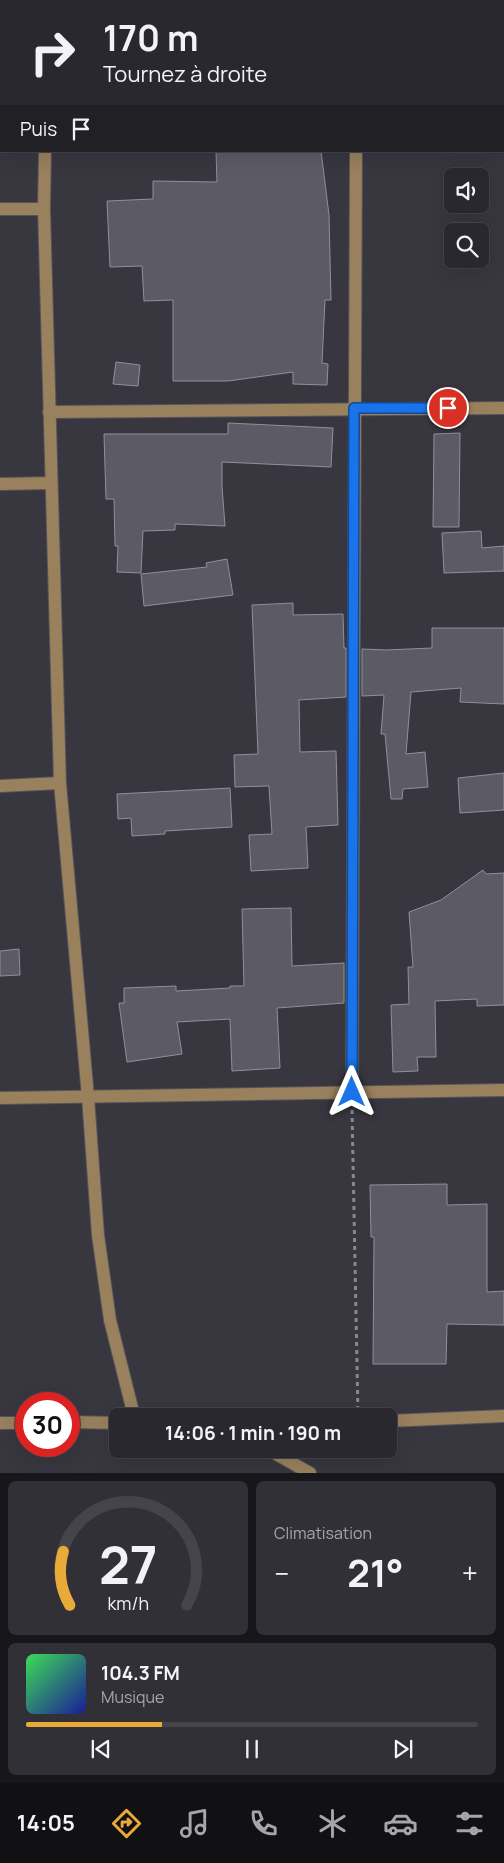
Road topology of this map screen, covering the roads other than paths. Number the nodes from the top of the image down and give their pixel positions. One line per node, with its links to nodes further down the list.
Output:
1 (45, 152): 4 (street)
2 (356, 152): 5 (street)
3 (0, 209): 4 (street)
4 (44, 209): 7 (street)
5 (354, 408): 6 (street); 7 (street); 13 (street)
6 (504, 408)
7 (49, 412): 8 (street)
8 (51, 483): 9 (street); 10 (street)
9 (0, 484)
10 (60, 782): 11 (street); 14 (street)
11 (0, 786)
12 (504, 1090): 13 (street)
13 (352, 1092): 14 (street)
14 (88, 1097): 15 (street); 16 (street)
15 (0, 1098)
16 (132, 1408)
17 (504, 1416): 18 (street)
18 (397, 1421)
19 (15, 1422): 21 (street)
20 (80, 1422): 22 (street)
21 (0, 1423)
22 (109, 1423)
23 (283, 1458): 24 (street)
24 (310, 1473)

